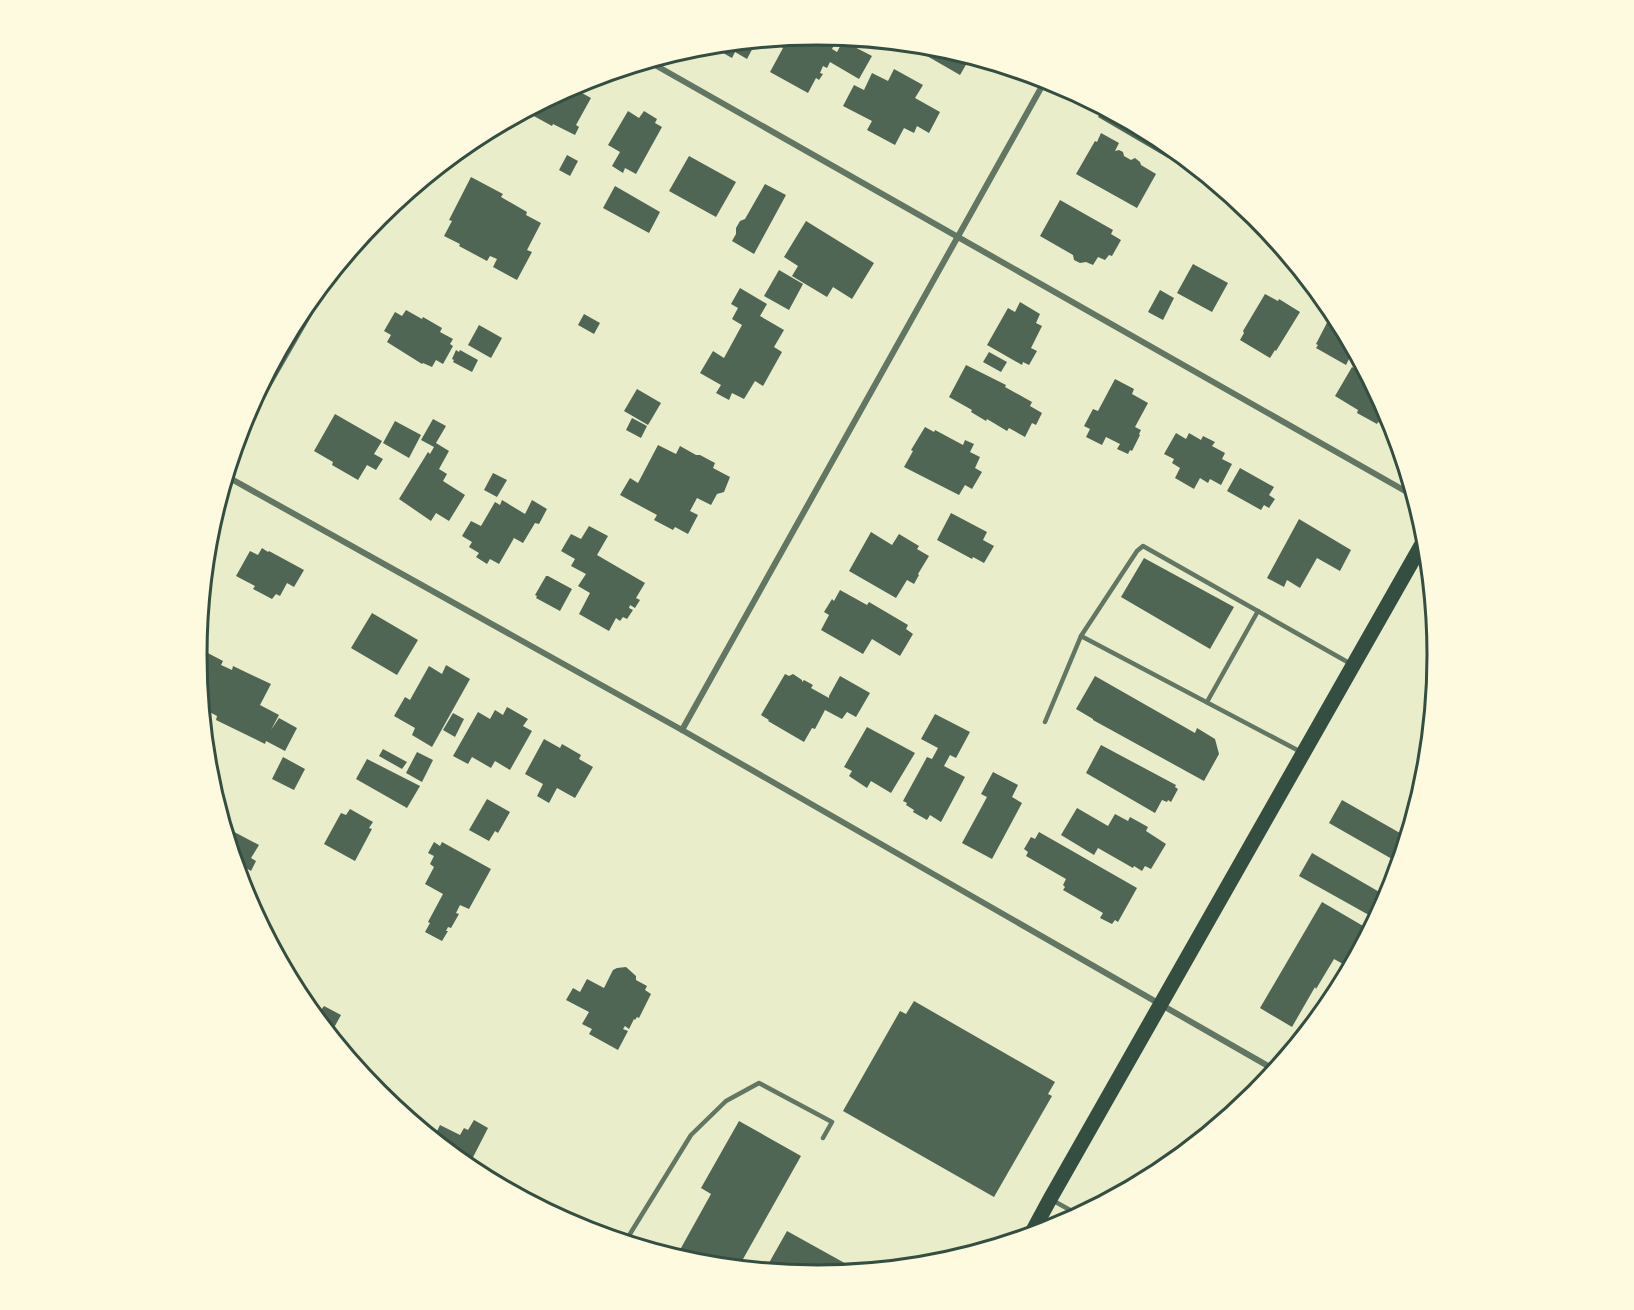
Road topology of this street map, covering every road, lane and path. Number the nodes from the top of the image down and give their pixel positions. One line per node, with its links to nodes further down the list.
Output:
1 (658, 66): 3 (street)
2 (1041, 88): 3 (street)
3 (957, 237): 5 (street); 12 (street)
4 (233, 480): 12 (street)
5 (1404, 490)
6 (1418, 551): 9 (main road)
7 (1258, 611): 8 (lane); 9 (lane); 10 (lane)
8 (1081, 636): 10 (lane); 11 (lane)
9 (1353, 665): 13 (main road)
10 (1207, 702): 13 (lane)
11 (1045, 722)
12 (682, 730): 14 (street)
13 (1304, 753): 14 (main road)
14 (1160, 1005): 15 (street); 17 (main road)
15 (1268, 1066)
16 (823, 1138): 20 (lane)
17 (1050, 1199): 18 (lane); 19 (main road)
18 (1070, 1210)
19 (1036, 1224)
20 (629, 1235)

